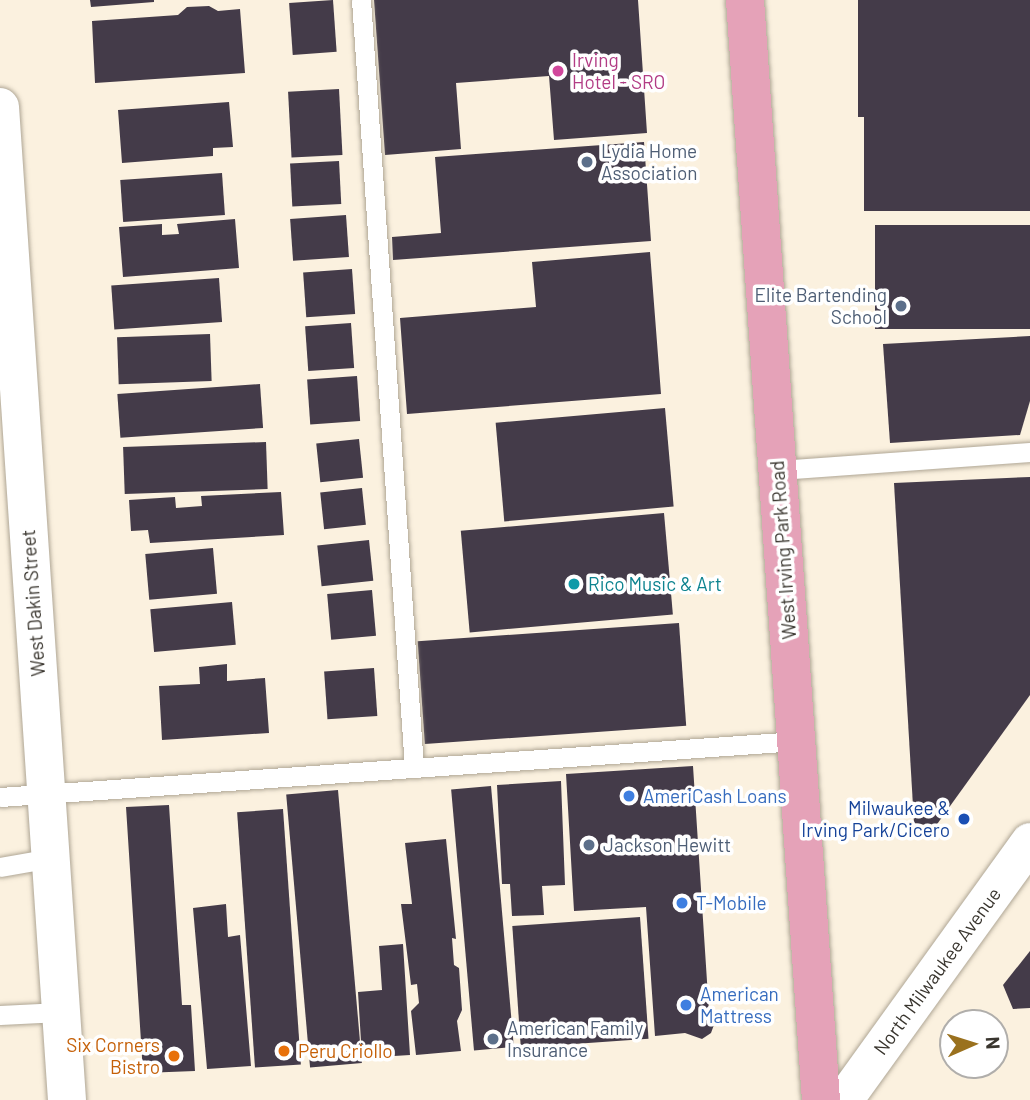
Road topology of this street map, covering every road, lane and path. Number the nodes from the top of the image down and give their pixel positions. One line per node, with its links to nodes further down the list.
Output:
1 (361, 0): 7 (lane)
2 (745, 0): 5 (main road, West Irving Park Road)
3 (0, 107): 8 (street, West Dakin Street)
4 (1030, 452): 5 (lane)
5 (778, 470): 6 (main road, West Irving Park Road)
6 (797, 741): 7 (lane); 16 (main road, West Irving Park Road)
7 (414, 768): 8 (lane)
8 (46, 794): 9 (lane); 11 (street, West Dakin Street)
9 (0, 797)
10 (1030, 842): 17 (street, North Milwaukee Avenue)
11 (51, 858): 12 (lane); 13 (street, West Dakin Street)
12 (0, 867)
13 (60, 1012): 14 (lane); 15 (street, West Dakin Street)
14 (0, 1015)
15 (67, 1100)
16 (821, 1100)
17 (844, 1100)

